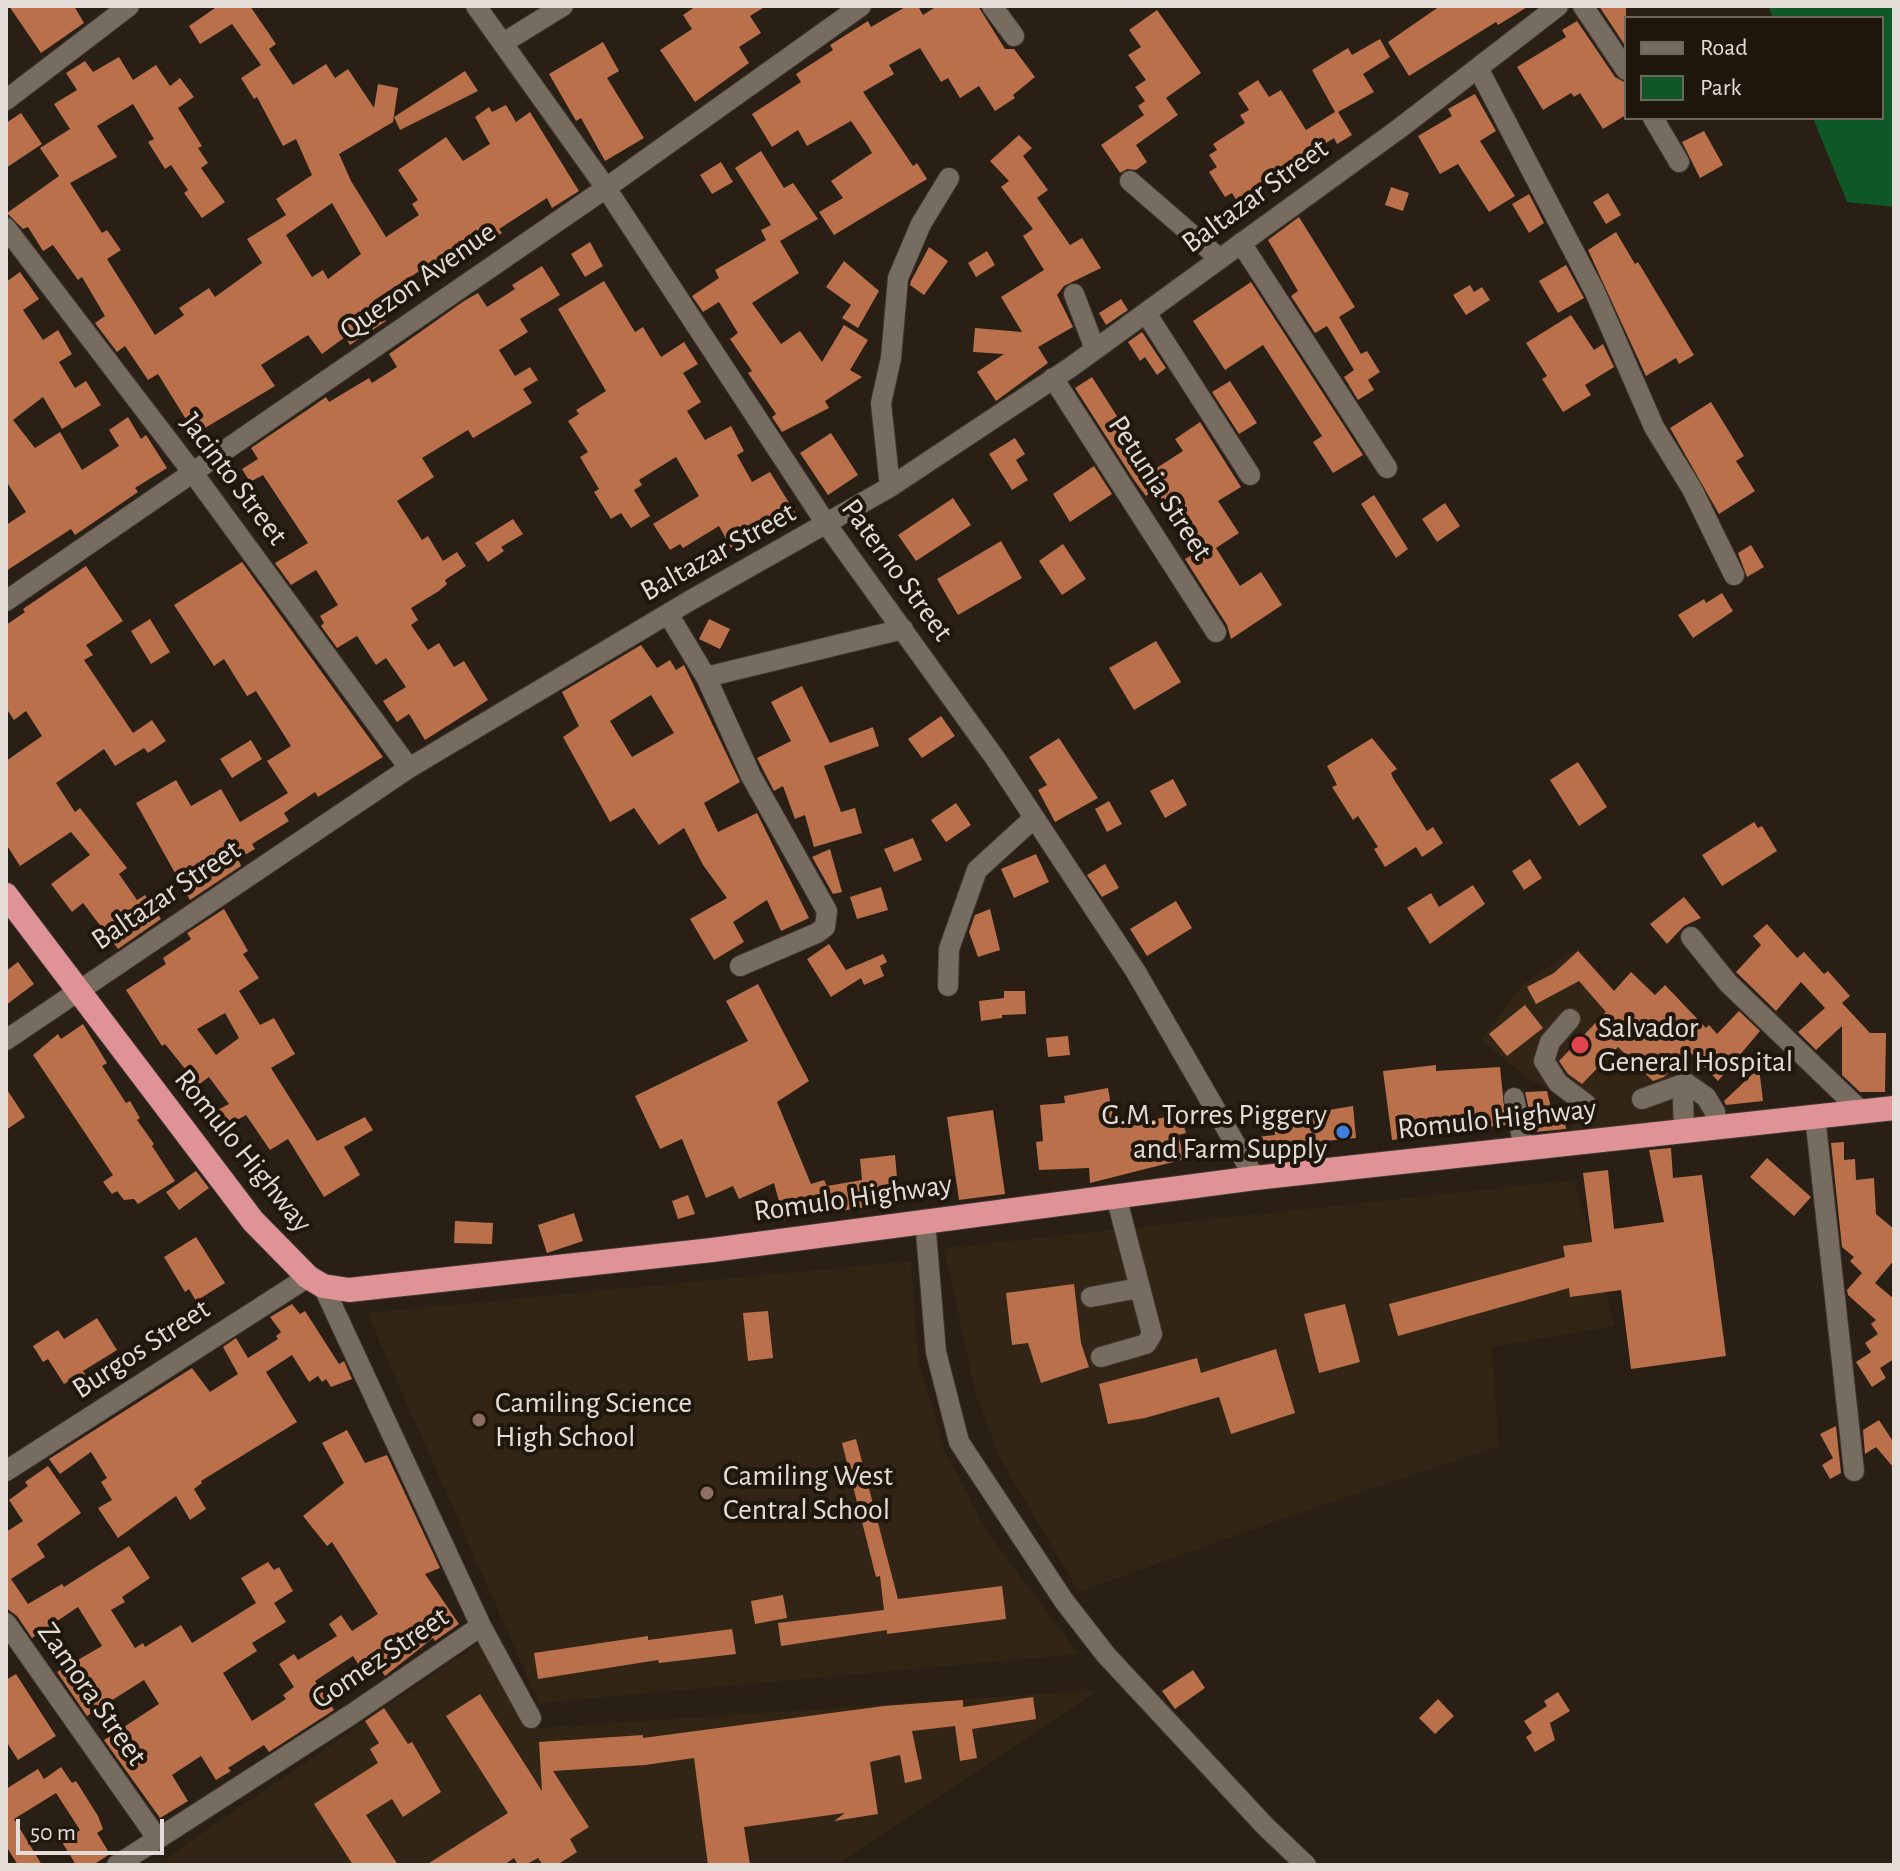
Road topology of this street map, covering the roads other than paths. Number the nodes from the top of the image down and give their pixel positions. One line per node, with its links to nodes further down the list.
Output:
1 (129, 6): 12 (street)
2 (476, 6): 9 (street, Paterno Street)
3 (563, 6): 9 (street)
4 (861, 6): 17 (street, Quezon Avenue)
5 (992, 6): 8 (street)
6 (1558, 6): 11 (street, Baltazar Street)
7 (1583, 6): 10 (street)
8 (1014, 36)
9 (503, 43): 17 (street, Paterno Street)
10 (1624, 67)
11 (1478, 68): 19 (street, Baltazar Street); 30 (street)
12 (6, 100)
13 (1654, 120): 14 (street)
14 (1679, 162)
15 (949, 178): 28 (street)
16 (1130, 181): 20 (street)
17 (606, 188): 26 (street, Quezon Avenue); 29 (street, Paterno Street)
18 (6, 228): 26 (street, Jacinto Street)
19 (1241, 243): 20 (street, Baltazar Street); 25 (street)
20 (1220, 259): 22 (street, Baltazar Street)
21 (1074, 294): 23 (street)
22 (1146, 313): 23 (street, Baltazar Street); 27 (street)
23 (1095, 349): 24 (street, Baltazar Street)
24 (1053, 378): 28 (street, Baltazar Street); 34 (street, Petunia Street)
25 (1387, 468)
26 (193, 473): 31 (street, Quezon Avenue); 36 (street, Jacinto Street)
27 (1250, 475)
28 (890, 487): 29 (street, Baltazar Street)
29 (827, 525): 32 (street, Baltazar Street); 33 (street, Paterno Street)
30 (1734, 575)
31 (6, 601)
32 (668, 614): 35 (street); 36 (street, Baltazar Street)
33 (903, 629): 35 (street); 37 (street, Paterno Street)
34 (1216, 632)
35 (706, 677): 40 (street)
36 (409, 768): 42 (street, Baltazar Street)
37 (1034, 818): 41 (street); 55 (street, Paterno Street)
38 (6, 895): 42 (highway, Romulo Highway)
39 (1691, 937): 50 (street)
40 (740, 966)
41 (948, 986)
42 (78, 991): 44 (street, Baltazar Street); 58 (highway, Romulo Highway)
43 (1570, 1019): 48 (street)
44 (6, 1040)
45 (1514, 1098): 54 (street)
46 (1642, 1099): 52 (street)
47 (1683, 1101): 53 (street)
48 (1586, 1104)
49 (1894, 1108): 50 (highway, Romulo Highway)
50 (1861, 1111): 51 (highway, Romulo Highway)
51 (1815, 1116): 52 (highway, Romulo Highway); 63 (street)
52 (1716, 1127): 53 (highway, Romulo Highway)
53 (1684, 1131): 54 (highway, Romulo Highway)
54 (1524, 1148): 55 (highway, Romulo Highway)
55 (1255, 1178): 56 (highway, Romulo Highway)
56 (1116, 1196): 57 (highway, Romulo Highway); 59 (street)
57 (925, 1220): 58 (highway, Romulo Highway); 69 (street)
58 (316, 1282): 62 (street, Burgos Street); 65 (street, Gomez Street)
59 (1139, 1288): 60 (street); 61 (street)
60 (1091, 1297)
61 (1101, 1357)
62 (6, 1471)
63 (1854, 1471)
64 (6, 1623): 67 (street, Zamora Street)
65 (481, 1626): 66 (street); 67 (street, Gomez Street)
66 (531, 1718)
67 (157, 1838): 68 (street, Gomez Street)
68 (117, 1865)
69 (1306, 1865)

